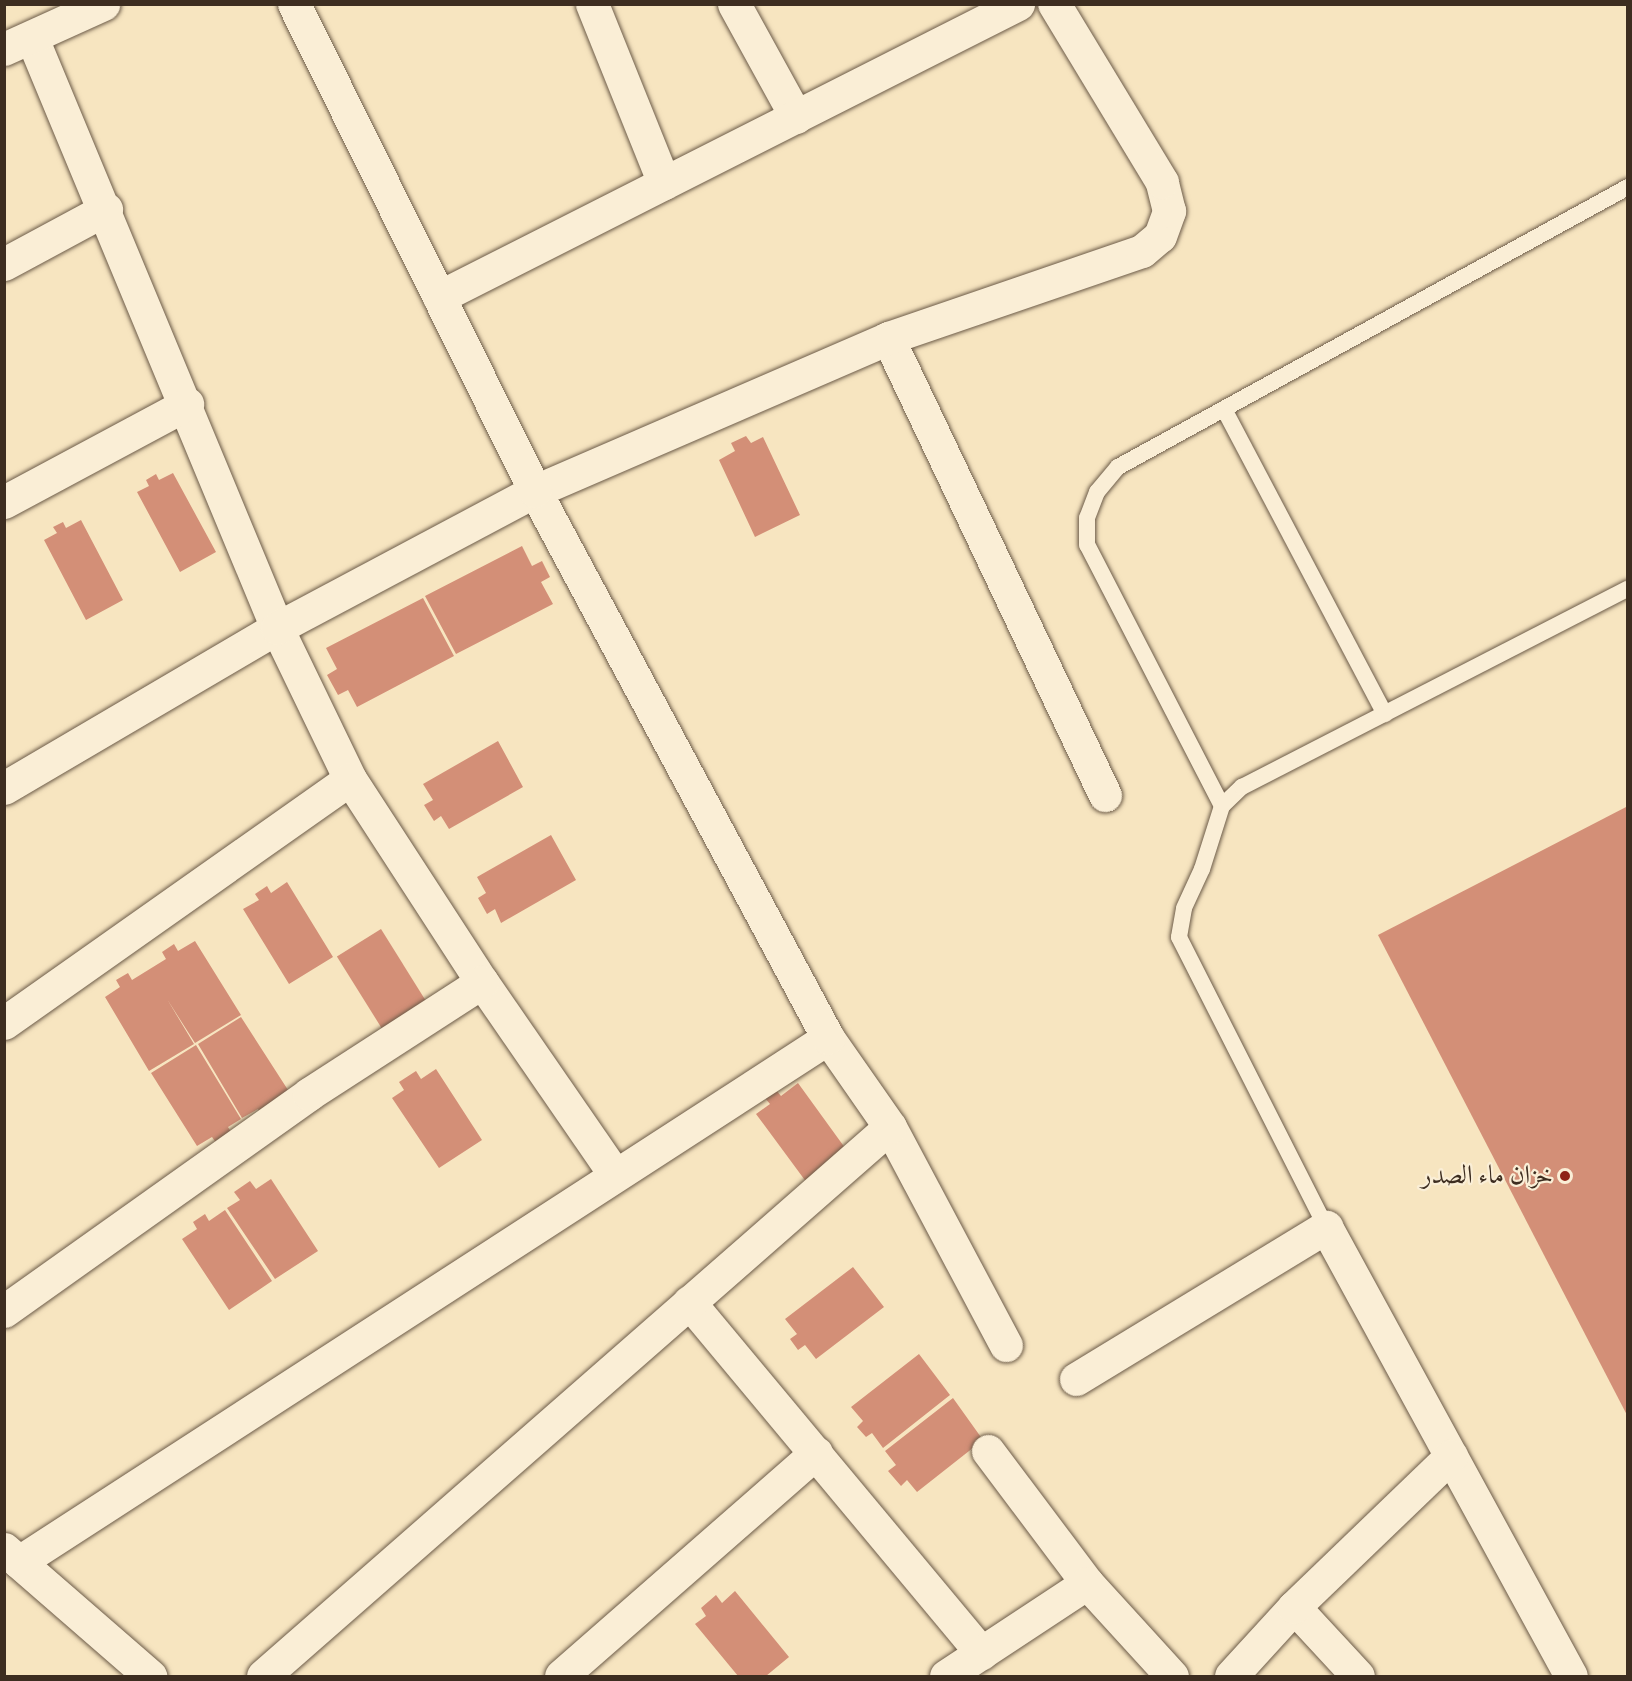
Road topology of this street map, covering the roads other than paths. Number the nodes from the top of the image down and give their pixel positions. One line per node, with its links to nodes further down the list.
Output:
1 (103, 4): 7 (street)
2 (294, 4): 13 (street)
3 (592, 4): 9 (street)
4 (734, 4): 8 (street)
5 (1018, 4): 8 (street)
6 (1054, 4): 14 (street)
7 (18, 44): 11 (street)
8 (796, 117): 9 (street)
9 (664, 183): 13 (street)
10 (1628, 187): 16 (lane)
11 (106, 209): 12 (street); 15 (street)
12 (4, 264)
13 (439, 297): 17 (street)
14 (888, 338): 17 (street); 24 (street)
15 (187, 404): 18 (street); 20 (street)
16 (1224, 409): 21 (lane); 25 (lane)
17 (535, 491): 20 (street); 28 (street)
18 (4, 502)
19 (1628, 589): 21 (lane)
20 (277, 628): 22 (street); 23 (street)
21 (1385, 714): 25 (lane)
22 (350, 779): 26 (street); 27 (street)
23 (4, 788)
24 (1105, 795)
25 (1222, 806): 31 (lane)
26 (482, 982): 30 (street); 33 (street)
27 (4, 1023)
28 (828, 1038): 29 (street); 30 (street)
29 (890, 1127): 32 (street); 34 (street)
30 (615, 1176): 39 (street)
31 (1326, 1227): 35 (street); 38 (street)
32 (689, 1302): 37 (street); 44 (street)
33 (4, 1311)
34 (1006, 1345)
35 (1076, 1379)
36 (988, 1451): 40 (street)
37 (816, 1453): 42 (street); 45 (street)
38 (1451, 1456): 41 (street); 50 (street)
39 (12, 1555): 43 (street)
40 (1087, 1583): 42 (street); 47 (street)
41 (1294, 1607): 48 (street); 49 (street)
42 (981, 1653): 46 (street)
43 (150, 1677)
44 (263, 1677)
45 (561, 1677)
46 (946, 1677)
47 (1172, 1677)
48 (1231, 1677)
49 (1358, 1677)
50 (1571, 1677)

